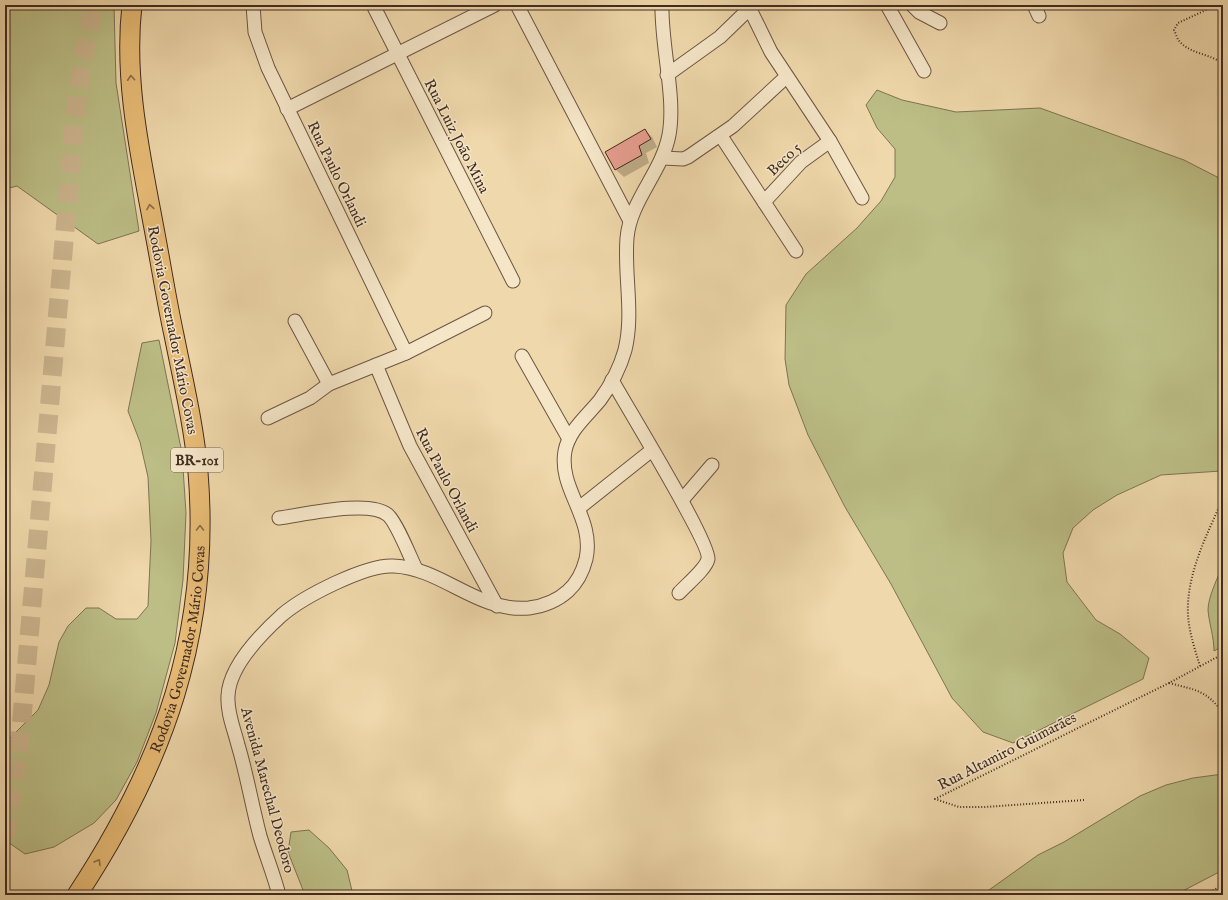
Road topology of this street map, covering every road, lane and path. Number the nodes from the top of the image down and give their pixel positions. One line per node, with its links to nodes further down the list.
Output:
1 (132, 5): 50 (highway, Rodovia Governador Mário Covas / BR-101, one-way to 1)
2 (253, 5): 17 (street, Rua Paulo Orlandi)
3 (373, 5): 12 (street, Rua Luiz João Mina)
4 (495, 5): 12 (street)
5 (517, 5): 23 (street)
6 (662, 5): 15 (street, Avenida Marechal Deodoro)
7 (887, 5): 14 (street)
8 (912, 5): 11 (street)
9 (1207, 5): 13 (path)
10 (749, 6): 15 (street); 16 (street)
11 (940, 23)
12 (398, 54): 17 (street); 25 (street, Rua Luiz João Mina)
13 (1223, 64)
14 (924, 71)
15 (667, 75): 20 (street, Avenida Marechal Deodoro)
16 (786, 77): 18 (street); 19 (street)
17 (287, 110): 28 (street, Rua Paulo Orlandi)
18 (721, 136): 20 (street); 22 (street)
19 (830, 141): 21 (street); 22 (street, Beco 5)
20 (663, 158): 23 (street, Avenida Marechal Deodoro)
21 (862, 198)
22 (764, 202): 24 (street)
23 (630, 221): 31 (street, Avenida Marechal Deodoro)
24 (796, 251)
25 (513, 281)
26 (485, 313): 28 (street)
27 (295, 321): 32 (street)
28 (406, 353): 30 (street)
29 (522, 356): 34 (street)
30 (376, 365): 32 (street); 43 (street, Rua Paulo Orlandi)
31 (612, 380): 34 (street, Avenida Marechal Deodoro); 35 (street)
32 (329, 384): 33 (street)
33 (268, 418)
34 (569, 439): 39 (street, Avenida Marechal Deodoro)
35 (652, 450): 38 (street); 39 (street)
36 (712, 465): 38 (street)
37 (1223, 498): 45 (path)
38 (682, 500): 42 (street)
39 (579, 508): 43 (street, Avenida Marechal Deodoro)
40 (279, 518): 41 (street)
41 (416, 570): 43 (street, Avenida Marechal Deodoro); 51 (street, Avenida Marechal Deodoro)
42 (678, 593)
43 (497, 606)
44 (1223, 654): 45 (path, Rua Altamiro Guimarães)
45 (1200, 666): 46 (path, Rua Altamiro Guimarães)
46 (1169, 683): 47 (path); 48 (path, Rua Altamiro Guimarães)
47 (1223, 713)
48 (1084, 800)
49 (1223, 885): 52 (path)
50 (77, 895)
51 (279, 895)
52 (1205, 895)

